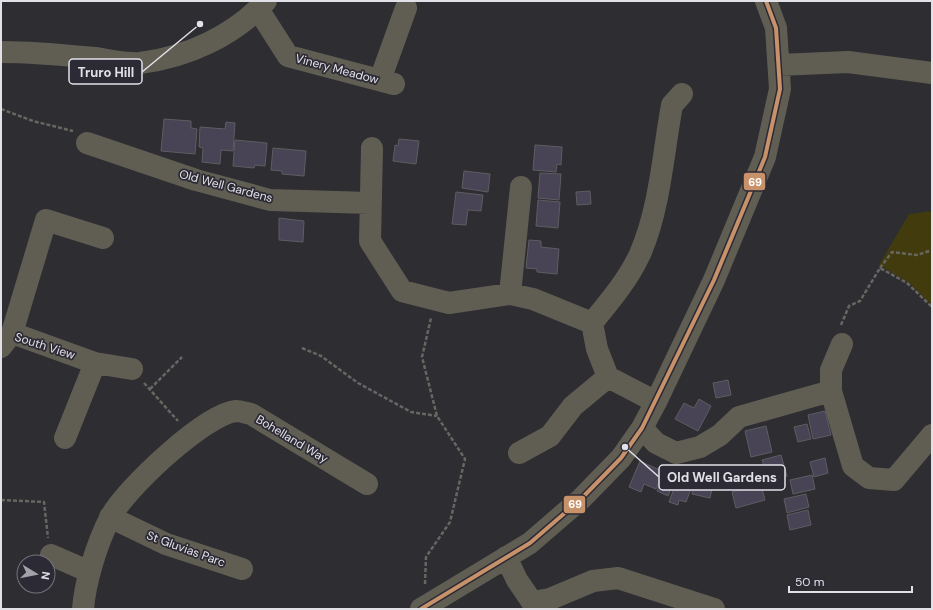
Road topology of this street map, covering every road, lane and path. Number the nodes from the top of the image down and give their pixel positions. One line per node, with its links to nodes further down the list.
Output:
1 (766, 1): 5 (street)
2 (262, 5): 3 (street, Vinery Meadow); 4 (street)
3 (406, 8)
4 (1, 52)
5 (779, 65): 6 (street); 29 (street)
6 (932, 73)
7 (682, 94): 19 (street)
8 (1, 108): 9 (path)
9 (87, 143): 12 (street, Old Well Gardens)
10 (372, 148): 12 (street)
11 (521, 187): 16 (street)
12 (370, 203): 17 (street)
13 (103, 238): 20 (street)
14 (932, 250): 15 (path)
15 (880, 268): 18 (path); 22 (path)
16 (510, 294): 17 (street); 19 (street)
17 (435, 300): 30 (path)
18 (932, 307)
19 (592, 323): 26 (street)
20 (7, 330): 24 (street, South View)
21 (302, 348): 30 (path)
22 (839, 350): 28 (street)
23 (182, 357): 27 (path)
24 (95, 363): 25 (street, South View); 34 (street)
25 (132, 369): 27 (path)
26 (608, 377): 29 (street); 35 (street)
27 (150, 389): 33 (path)
28 (831, 391): 31 (street); 32 (street)
29 (656, 402): 31 (street)
30 (437, 416): 45 (path)
31 (642, 428): 41 (street)
32 (932, 435)
33 (191, 436): 36 (street, Bohelland Way); 38 (street, Bohelland Way)
34 (65, 438)
35 (519, 453)
36 (367, 484)
37 (1, 500): 39 (path)
38 (110, 518): 42 (street, St Gluvias Parc); 43 (street, Bohelland Way)
39 (51, 554)
40 (56, 557): 43 (street)
41 (506, 557): 44 (street); 45 (street)
42 (242, 569)
43 (90, 572): 46 (street, Bohelland Way)
44 (531, 605): 47 (street)
45 (422, 608)
46 (83, 609)
47 (714, 609)

